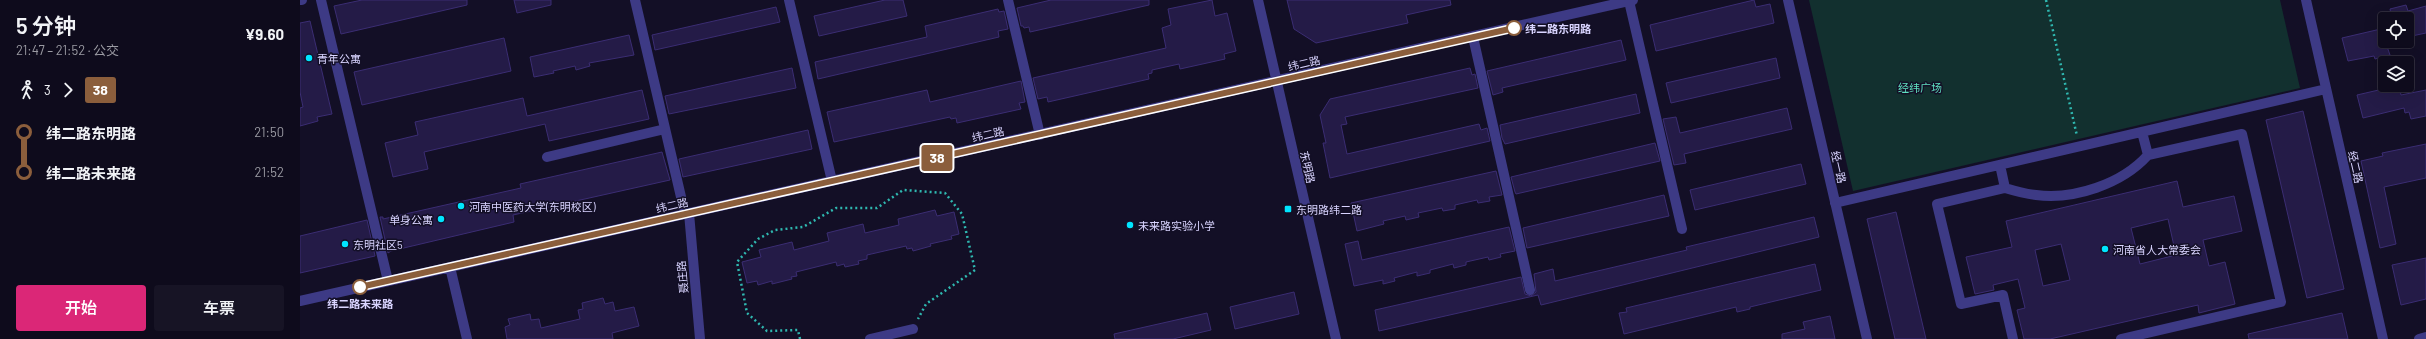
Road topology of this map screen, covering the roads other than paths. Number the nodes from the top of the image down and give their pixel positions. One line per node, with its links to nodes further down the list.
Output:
1 (321, 0): 24 (street)
2 (635, 0): 12 (street, 聂庄路)
3 (789, 0): 18 (street)
4 (1008, 0): 14 (street)
5 (1258, 0): 10 (street, 东明路)
6 (1631, 0): 9 (street, 纬二路); 22 (street)
7 (1788, 0): 20 (street, 经一路)
8 (2306, 0): 11 (street, 经二路)
9 (1473, 37): 10 (street, 纬二路); 25 (street)
10 (1276, 81): 14 (street, 纬二路); 32 (street, 东明路)
11 (2326, 89): 13 (street); 36 (street, 经二路)
12 (665, 129): 16 (street); 21 (street, 聂庄路)
13 (2142, 132): 15 (street); 17 (street)
14 (1040, 134): 18 (street, 纬二路)
15 (2148, 155): 19 (street); 35 (street)
16 (547, 157)
17 (2000, 164): 19 (street); 20 (street)
18 (832, 181): 21 (street, 纬二路)
19 (2005, 188): 34 (street)
20 (1835, 203): 33 (street, 经一路)
21 (687, 214): 23 (street, 纬二路); 30 (street, 聂庄路)
22 (1682, 229)
23 (450, 267): 24 (street, 纬二路); 29 (street)
24 (388, 281): 26 (street, 纬二路)
25 (1530, 290)
26 (300, 301)
27 (913, 329): 31 (street)
28 (2426, 337): 37 (street)
29 (467, 339)
30 (700, 339)
31 (870, 339)
32 (1336, 339)
33 (1867, 339)
34 (2013, 339)
35 (2121, 339)
36 (2383, 339)
37 (2419, 339)

